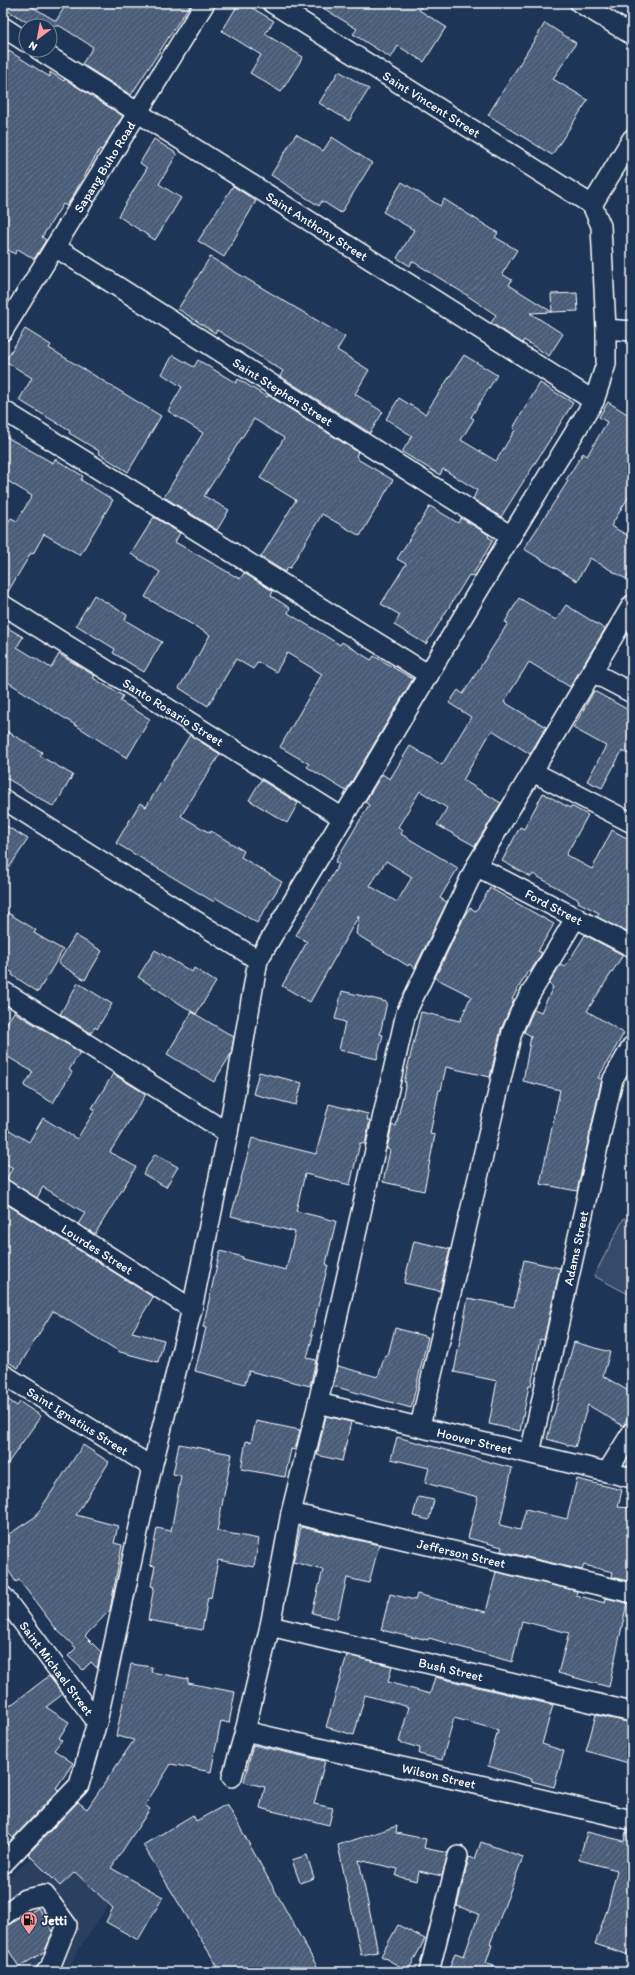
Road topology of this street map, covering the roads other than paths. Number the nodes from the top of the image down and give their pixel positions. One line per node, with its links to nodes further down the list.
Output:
1 (206, 3): 8 (street, Sapang Buho Road)
2 (272, 3): 10 (street, Saint Vincent Street)
3 (580, 3): 5 (street)
4 (3, 27): 6 (street)
5 (632, 35)
6 (18, 37)
7 (52, 58): 8 (street, Saint Anthony Street)
8 (138, 112): 11 (street, Sapang Buho Road); 15 (street, Saint Anthony Street)
9 (632, 139): 10 (street)
10 (592, 205): 12 (street)
11 (55, 247): 13 (street, Sapang Buho Road); 17 (street, Saint Stephen Street)
12 (606, 329): 14 (street); 15 (street)
13 (3, 331)
14 (632, 331)
15 (594, 402): 17 (street)
16 (3, 410): 21 (street)
17 (511, 536): 21 (street)
18 (3, 605): 25 (street, Santo Rosario Street)
19 (632, 605): 20 (street)
20 (592, 672): 22 (street); 23 (street)
21 (429, 675): 25 (street)
22 (632, 693)
23 (533, 772): 26 (street); 27 (street)
24 (3, 799): 30 (street)
25 (343, 818): 30 (street)
26 (632, 823)
27 (476, 866): 28 (street, Ford Street); 37 (street)
28 (576, 917): 29 (street, Ford Street); 38 (street)
29 (632, 947)
30 (258, 960): 33 (street)
31 (3, 991): 33 (street)
32 (632, 1046): 40 (street, Adams Street)
33 (228, 1133): 35 (street)
34 (3, 1189): 35 (street, Lourdes Street)
35 (192, 1309): 41 (street)
36 (3, 1374): 41 (street, Saint Ignatius Street)
37 (318, 1403): 38 (street, Hoover Street); 44 (street)
38 (420, 1426): 40 (street, Hoover Street)
39 (632, 1432): 42 (street)
40 (530, 1453): 42 (street, Hoover Street)
41 (152, 1467): 49 (street)
42 (607, 1472): 43 (street, Hoover Street)
43 (632, 1478)
44 (291, 1513): 45 (street, Jefferson Street); 47 (street)
45 (632, 1593)
46 (3, 1596): 49 (street, Saint Michael Street)
47 (270, 1626): 48 (street, Bush Street); 50 (street)
48 (632, 1712)
49 (97, 1722): 54 (street)
50 (245, 1732): 51 (street); 52 (street, Wilson Street)
51 (232, 1777)
52 (632, 1820)
53 (458, 1856): 57 (street)
54 (3, 1864)
55 (3, 1916): 56 (street)
56 (46, 1972)
57 (429, 1972)

